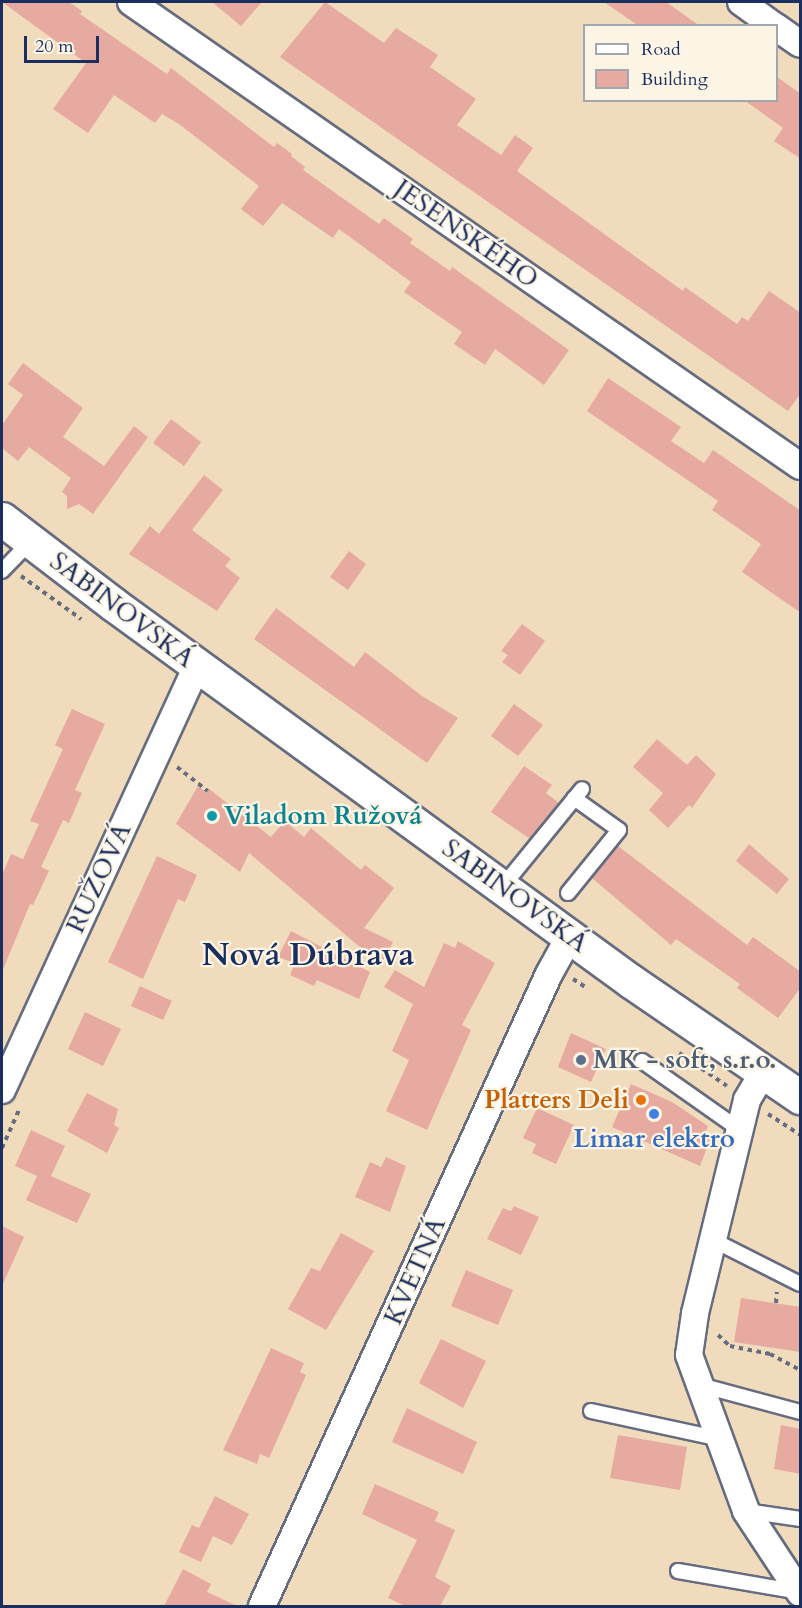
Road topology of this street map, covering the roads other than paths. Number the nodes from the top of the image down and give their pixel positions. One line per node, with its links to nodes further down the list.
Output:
1 (131, 2): 6 (street, JESENSKÉHO)
2 (741, 2): 3 (street)
3 (773, 24)
4 (778, 27): 5 (street)
5 (801, 44)
6 (801, 466)
7 (2, 519): 8 (main road, SABINOVSKÁ)
8 (30, 542): 9 (lane, SABINOVSKÁ); 10 (main road, SABINOVSKÁ)
9 (2, 571)
10 (197, 666): 11 (main road, SABINOVSKÁ); 16 (street, RUŽOVÁ)
11 (503, 886): 12 (lane); 13 (main road, SABINOVSKÁ)
12 (568, 893)
13 (570, 936): 15 (main road, SABINOVSKÁ); 29 (street, KVETNÁ)
14 (642, 1061): 18 (lane)
15 (763, 1072): 17 (main road, SABINOVSKÁ); 18 (street)
16 (2, 1090)
17 (801, 1097)
18 (740, 1130): 19 (street)
19 (713, 1240): 20 (lane); 21 (street)
20 (801, 1284)
21 (700, 1385): 23 (lane); 24 (street)
22 (591, 1412): 24 (lane)
23 (801, 1412)
24 (720, 1439): 25 (street)
25 (746, 1511): 26 (lane); 28 (street)
26 (801, 1519)
27 (678, 1571): 28 (lane)
28 (800, 1593)
29 (262, 1606)

